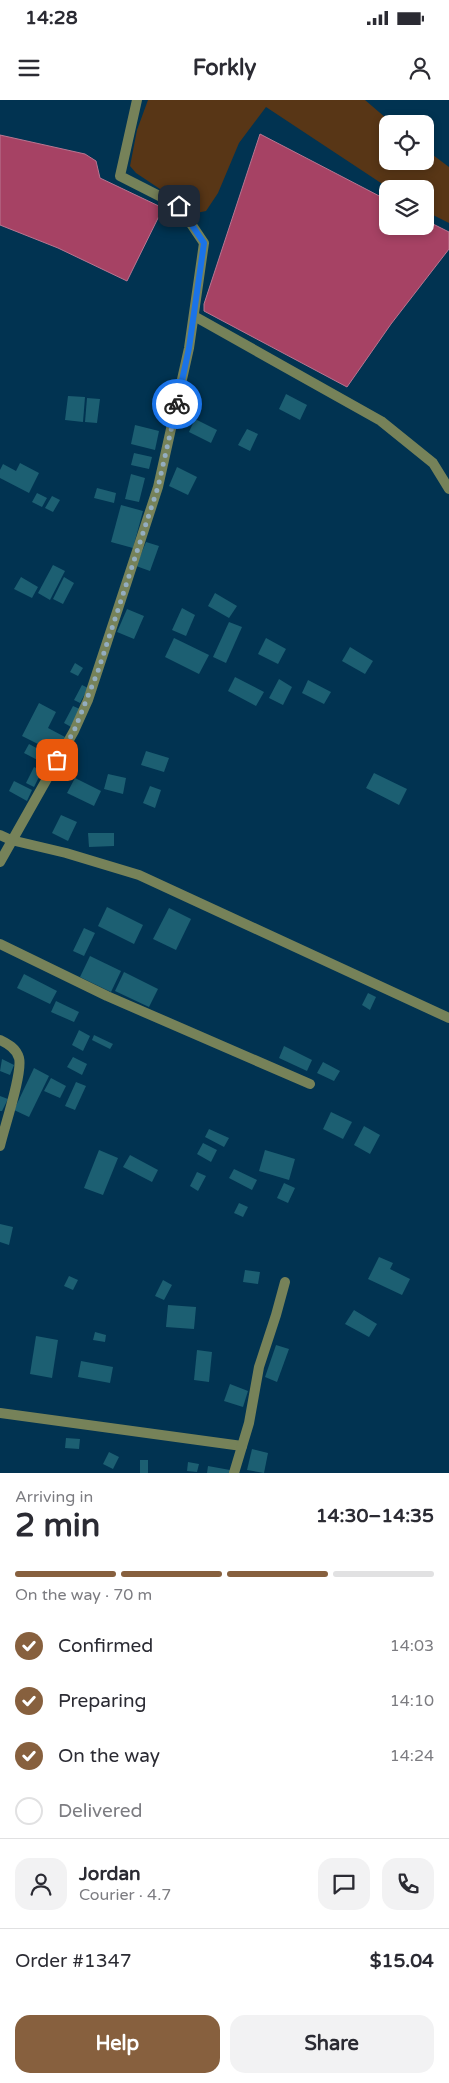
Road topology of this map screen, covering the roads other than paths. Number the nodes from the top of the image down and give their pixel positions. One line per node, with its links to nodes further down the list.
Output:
1 (137, 100): 2 (street)
2 (194, 316): 3 (street); 5 (street)
3 (449, 489)
4 (0, 835): 5 (street)
5 (11, 840): 6 (street); 8 (street)
6 (0, 862)
7 (0, 944): 10 (street)
8 (449, 1018)
9 (0, 1040): 11 (street)
10 (310, 1084)
11 (0, 1146)
12 (285, 1282): 14 (street)
13 (0, 1413): 14 (street)
14 (242, 1446): 15 (street)
15 (234, 1473)

